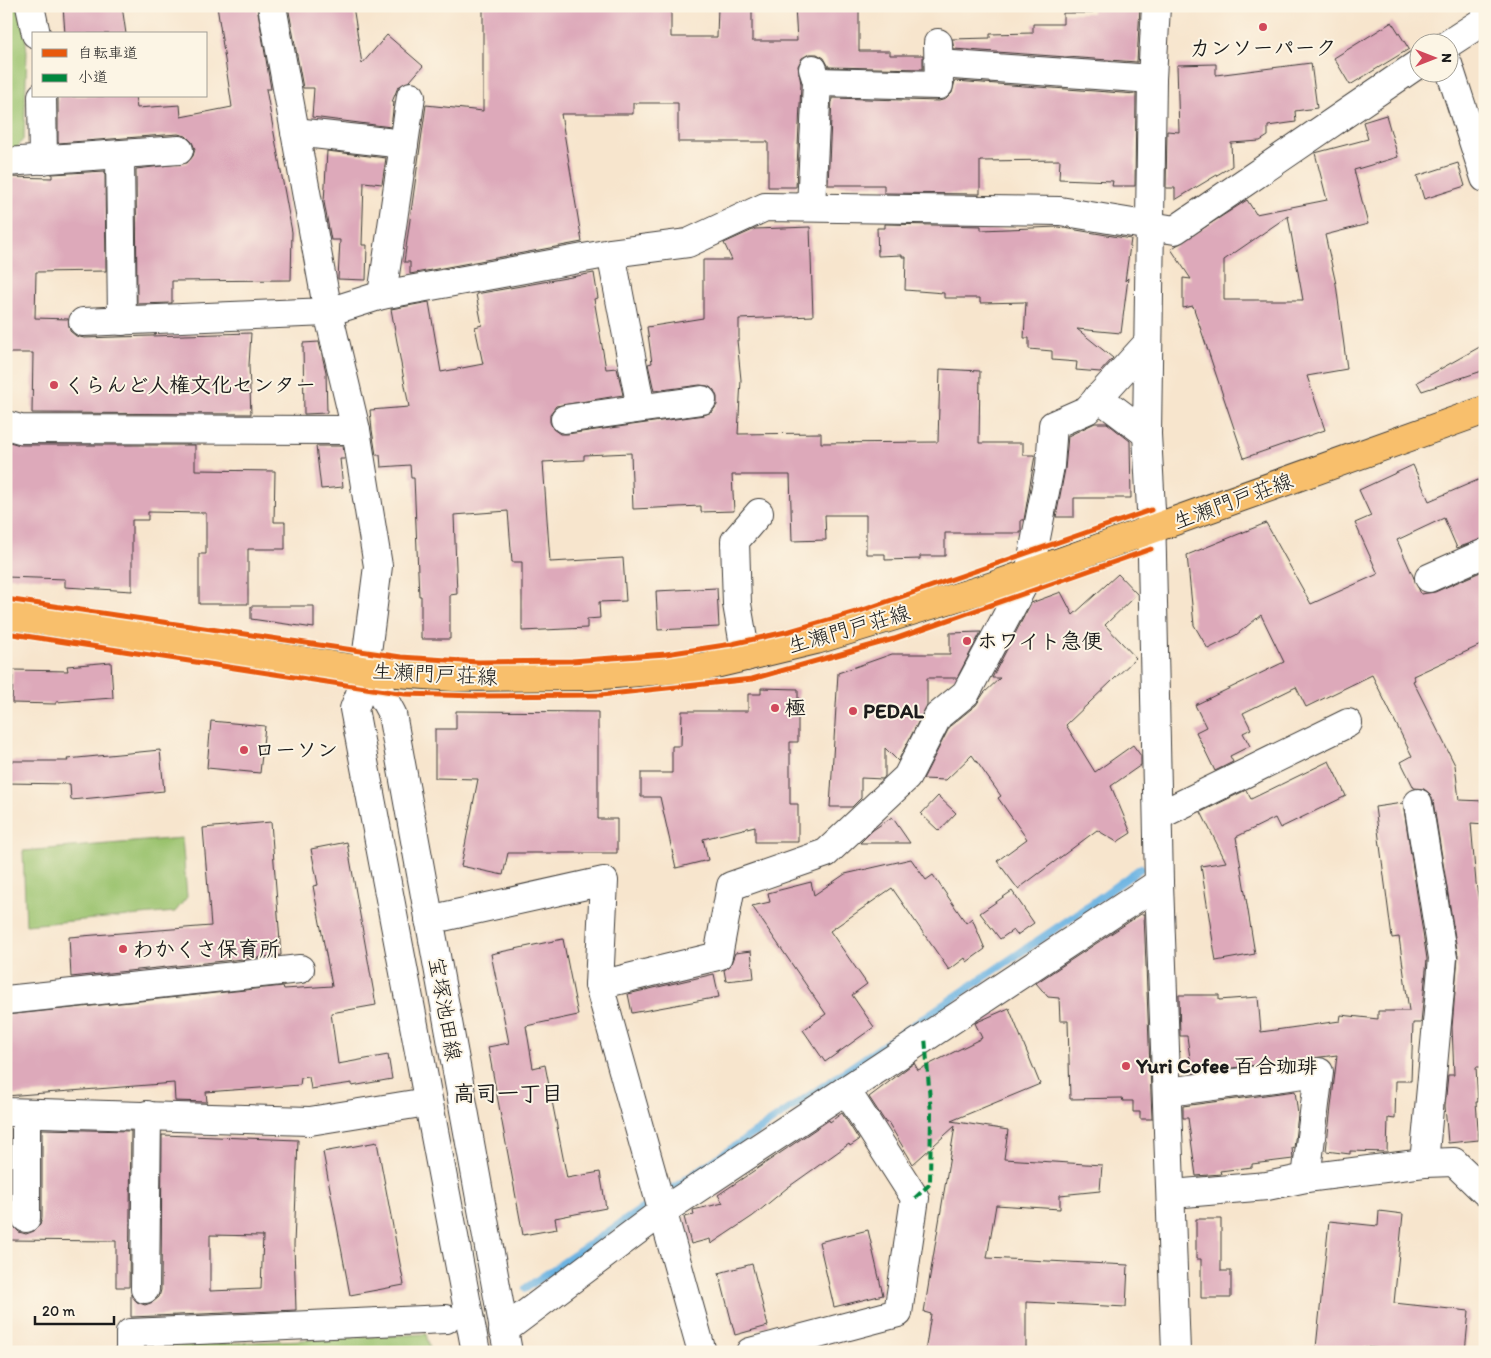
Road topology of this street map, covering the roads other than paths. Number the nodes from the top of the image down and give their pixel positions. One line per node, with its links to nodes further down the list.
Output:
1 (30, 6): 5 (street)
2 (272, 6): 12 (street)
3 (1156, 6): 8 (street)
4 (1485, 20): 6 (street)
5 (36, 32)
6 (1458, 38)
7 (1408, 71): 20 (street)
8 (1152, 79): 19 (street); 20 (street)
9 (1454, 82): 18 (street)
10 (411, 96): 13 (street)
11 (42, 98): 16 (street)
12 (295, 132): 13 (street); 23 (street)
13 (404, 144): 22 (street)
14 (179, 150): 15 (street)
15 (120, 154): 16 (street); 24 (street)
16 (43, 160): 17 (street)
17 (6, 162)
18 (1485, 178)
19 (812, 207): 20 (street); 21 (street)
20 (1150, 227): 26 (street)
21 (611, 253): 22 (street); 29 (street)
22 (382, 295): 23 (street)
23 (328, 312): 24 (street); 33 (street)
24 (122, 321): 25 (street)
25 (83, 322)
26 (1147, 344): 27 (street); 34 (street)
27 (1098, 397): 34 (street); 38 (street)
28 (702, 400): 29 (street)
29 (641, 408): 31 (street)
30 (1485, 410): 36 (main road, 生瀬門戸荘線)
31 (565, 419)
32 (6, 424): 33 (street)
33 (356, 430): 42 (street)
34 (1147, 434): 36 (street)
35 (759, 513): 41 (street)
36 (1151, 530): 38 (main road, 生瀬門戸荘線); 45 (street)
37 (1485, 553): 39 (street)
38 (1029, 574): 41 (main road, 生瀬門戸荘線); 49 (street)
39 (1429, 578)
40 (6, 615): 42 (main road, 生瀬門戸荘線)
41 (746, 657): 42 (main road, 生瀬門戸荘線)
42 (369, 671): 47 (street, 宝塚池田線); 53 (street)
43 (1348, 723): 45 (street)
44 (1418, 803): 56 (street)
45 (1158, 816): 46 (street)
46 (1159, 883): 51 (street); 52 (street)
47 (429, 920): 49 (street); 64 (street, 宝塚池田線)
48 (300, 969): 50 (street)
49 (599, 985): 60 (street)
50 (6, 1000)
51 (846, 1090): 60 (street); 68 (street)
52 (1168, 1092): 57 (street); 59 (street)
53 (427, 1102): 55 (street); 66 (street)
54 (16, 1113): 55 (street); 61 (street)
55 (147, 1115): 62 (street)
56 (1424, 1163): 57 (street); 58 (street)
57 (1306, 1178): 59 (street)
58 (1485, 1192)
59 (1172, 1194): 69 (street)
60 (663, 1211): 64 (street); 67 (street)
61 (26, 1218)
62 (145, 1289)
63 (446, 1319): 65 (street)
64 (506, 1341)
65 (130, 1352)
66 (476, 1352)
67 (702, 1352)
68 (750, 1352)
69 (1176, 1352)

